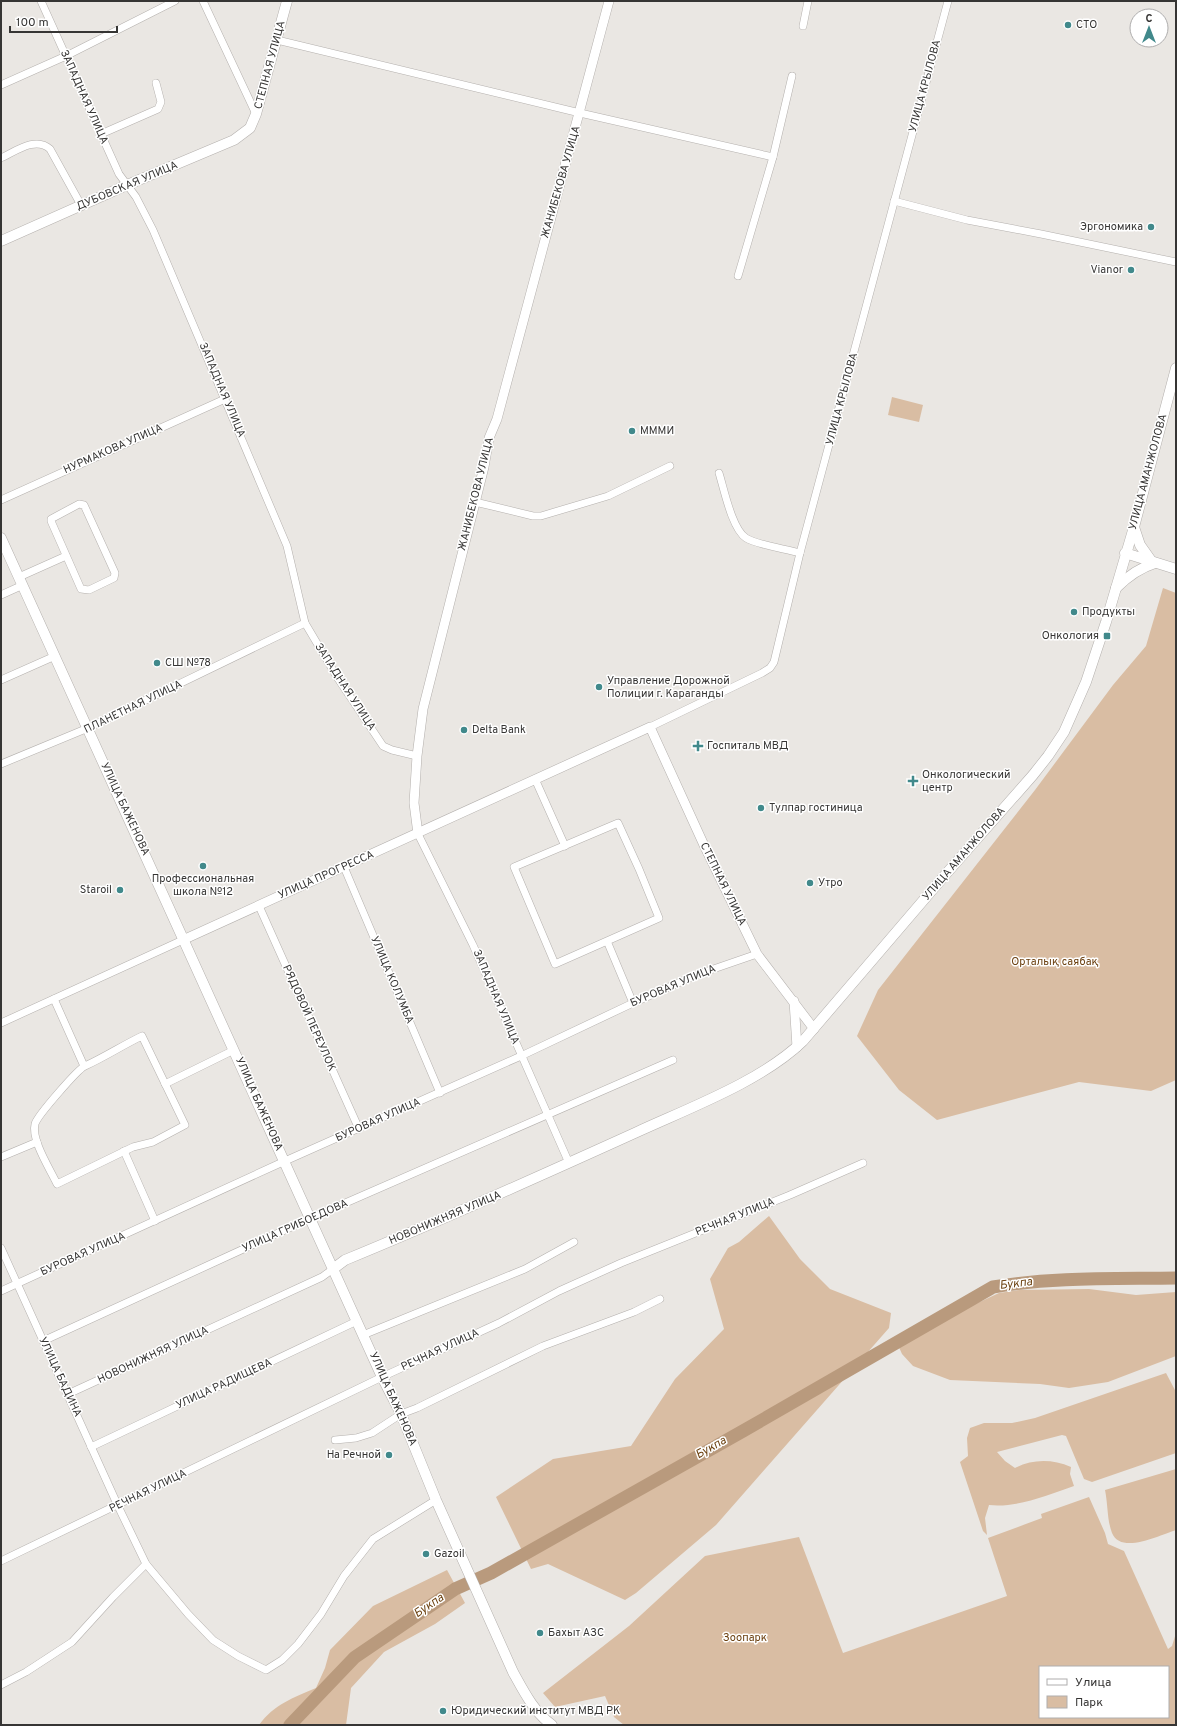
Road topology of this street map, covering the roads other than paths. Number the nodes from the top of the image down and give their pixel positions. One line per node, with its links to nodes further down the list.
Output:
1 (41, 1): 10 (street, ЗАПАДНАЯ УЛИЦА)
2 (175, 1): 10 (street)
3 (203, 1): 15 (street)
4 (287, 1): 9 (main road, СТЕПНАЯ УЛИЦА)
5 (609, 1): 14 (street, ЖАНИБЕКОВА УЛИЦА)
6 (808, 1): 8 (street)
7 (948, 1): 21 (street, УЛИЦА КРЫЛОВА)
8 (803, 26)
9 (277, 40): 14 (street, ЖАНИБЕКОВА УЛИЦА); 15 (main road, СТЕПНАЯ УЛИЦА)
10 (66, 56): 13 (street); 17 (street, ЗАПАДНАЯ УЛИЦА)
11 (792, 76): 18 (street)
12 (156, 83): 17 (street)
13 (1, 85)
14 (580, 113): 18 (street); 31 (street, ЖАНИБЕКОВА УЛИЦА)
15 (256, 114): 16 (main road, СТЕПНАЯ УЛИЦА)
16 (250, 128): 20 (main road, ДУБОВСКАЯ УЛИЦА)
17 (101, 134): 20 (street, ЗАПАДНАЯ УЛИЦА)
18 (773, 157): 25 (street)
19 (1, 158): 22 (street)
20 (127, 185): 22 (main road, ДУБОВСКАЯ УЛИЦА); 27 (street, ЗАПАДНАЯ УЛИЦА)
21 (894, 201): 24 (street); 34 (street, УЛИЦА КРЫЛОВА)
22 (81, 205): 23 (main road, ДУБОВСКАЯ УЛИЦА)
23 (1, 241)
24 (1176, 262)
25 (738, 276)
26 (1176, 368): 32 (main road, УЛИЦА АМАНЖОЛОВА)
27 (225, 399): 30 (street, НУРМАКОВА УЛИЦА); 42 (street, ЗАПАДНАЯ УЛИЦА)
28 (670, 466): 31 (street)
29 (719, 473): 34 (street)
30 (1, 500)
31 (475, 502): 47 (street, ЖАНИБЕКОВА УЛИЦА)
32 (1134, 527): 35 (main road, УЛИЦА АМАНЖОЛОВА); 37 (main road)
33 (1, 538): 39 (main road, УЛИЦА БАЖЕНОВА)
34 (800, 552): 45 (street, УЛИЦА КРЫЛОВА)
35 (1126, 553): 37 (main road); 40 (main road, УЛИЦА АМАНЖОЛОВА)
36 (66, 556): 36 (street); 39 (street)
37 (1153, 562): 38 (main road); 40 (main road)
38 (1176, 569)
39 (21, 581): 41 (street); 43 (main road, УЛИЦА БАЖЕНОВА)
40 (1116, 588): 61 (main road, УЛИЦА АМАНЖОЛОВА)
41 (1, 595)
42 (305, 623): 46 (street, ПЛАНЕТНАЯ УЛИЦА); 47 (street, ЗАПАДНАЯ УЛИЦА)
43 (55, 656): 44 (street); 46 (main road, УЛИЦА БАЖЕНОВА)
44 (1, 680)
45 (650, 727): 49 (street, УЛИЦА ПРОГРЕССА); 56 (street, СТЕПНАЯ УЛИЦА)
46 (88, 728): 48 (street, ПЛАНЕТНАЯ УЛИЦА); 54 (main road, УЛИЦА БАЖЕНОВА)
47 (416, 756): 50 (street, ЖАНИБЕКОВА УЛИЦА)
48 (1, 764)
49 (535, 779): 50 (street, УЛИЦА ПРОГРЕССА); 51 (street)
50 (418, 834): 52 (street, УЛИЦА ПРОГРЕССА); 64 (street, ЗАПАДНАЯ УЛИЦА)
51 (565, 846): 55 (street); 55 (street)
52 (344, 867): 53 (street, УЛИЦА ПРОГРЕССА); 68 (street, УЛИЦА КОЛУМБА)
53 (259, 906): 54 (street, УЛИЦА ПРОГРЕССА); 70 (street, РЯДОВОЙ ПЕРЕУЛОК)
54 (184, 939): 57 (street, УЛИЦА ПРОГРЕССА); 63 (main road, УЛИЦА БАЖЕНОВА)
55 (607, 941): 59 (street)
56 (757, 954): 58 (street, СТЕПНАЯ УЛИЦА); 59 (street, БУРОВАЯ УЛИЦА)
57 (54, 999): 60 (street, УЛИЦА ПРОГРЕССА); 66 (street)
58 (794, 1001): 61 (street, СТЕПНАЯ УЛИЦА); 62 (street)
59 (633, 1003): 64 (street, БУРОВАЯ УЛИЦА)
60 (1, 1024)
61 (814, 1029): 62 (main road, НОВОНИЖНЯЯ УЛИЦА)
62 (797, 1047): 75 (main road, НОВОНИЖНЯЯ УЛИЦА)
63 (234, 1050): 67 (street); 74 (main road, УЛИЦА БАЖЕНОВА)
64 (521, 1056): 68 (street, БУРОВАЯ УЛИЦА); 69 (street, ЗАПАДНАЯ УЛИЦА)
65 (673, 1060): 69 (street, УЛИЦА ГРИБОЕДОВА)
66 (84, 1066): 67 (street); 71 (street)
67 (165, 1084): 72 (street)
68 (440, 1092): 70 (street, БУРОВАЯ УЛИЦА)
69 (548, 1115): 75 (street, ЗАПАДНАЯ УЛИЦА); 77 (street, УЛИЦА ГРИБОЕДОВА)
70 (359, 1129): 74 (street, БУРОВАЯ УЛИЦА)
71 (37, 1142): 72 (street); 73 (street)
72 (124, 1151): 78 (street)
73 (1, 1157)
74 (285, 1161): 77 (main road, УЛИЦА БАЖЕНОВА); 78 (street, БУРОВАЯ УЛИЦА)
75 (570, 1163): 81 (main road, НОВОНИЖНЯЯ УЛИЦА)
76 (863, 1163): 88 (street, РЕЧНАЯ УЛИЦА)
77 (311, 1218): 81 (main road, УЛИЦА БАЖЕНОВА); 87 (street, УЛИЦА ГРИБОЕДОВА)
78 (155, 1221): 82 (street, БУРОВАЯ УЛИЦА)
79 (574, 1242): 86 (street)
80 (1, 1248): 82 (street, УЛИЦА БАДИНА)
81 (333, 1269): 85 (main road, УЛИЦА БАЖЕНОВА); 89 (street, НОВОНИЖНЯЯ УЛИЦА)
82 (17, 1284): 83 (street, БУРОВАЯ УЛИЦА); 87 (street, УЛИЦА БАДИНА)
83 (1, 1291)
84 (660, 1299): 90 (street)
85 (357, 1322): 86 (main road, УЛИЦА БАЖЕНОВА); 92 (street, УЛИЦА РАДИЩЕВА)
86 (363, 1335): 88 (main road, УЛИЦА БАЖЕНОВА)
87 (43, 1341): 89 (street, УЛИЦА БАДИНА)
88 (382, 1377): 90 (main road, УЛИЦА БАЖЕНОВА); 94 (street, РЕЧНАЯ УЛИЦА)
89 (68, 1394): 92 (street, УЛИЦА БАДИНА)
90 (400, 1414): 91 (street); 93 (main road, УЛИЦА БАЖЕНОВА)
91 (335, 1440)
92 (91, 1447): 94 (street, УЛИЦА БАДИНА)
93 (436, 1500): 96 (street, УЛИЦА БАДИНА); 98 (main road, УЛИЦА БАЖЕНОВА)
94 (118, 1506): 95 (street, РЕЧНАЯ УЛИЦА); 96 (street, УЛИЦА БАДИНА)
95 (1, 1562)
96 (146, 1564): 97 (street)
97 (1, 1685)
98 (552, 1725)

